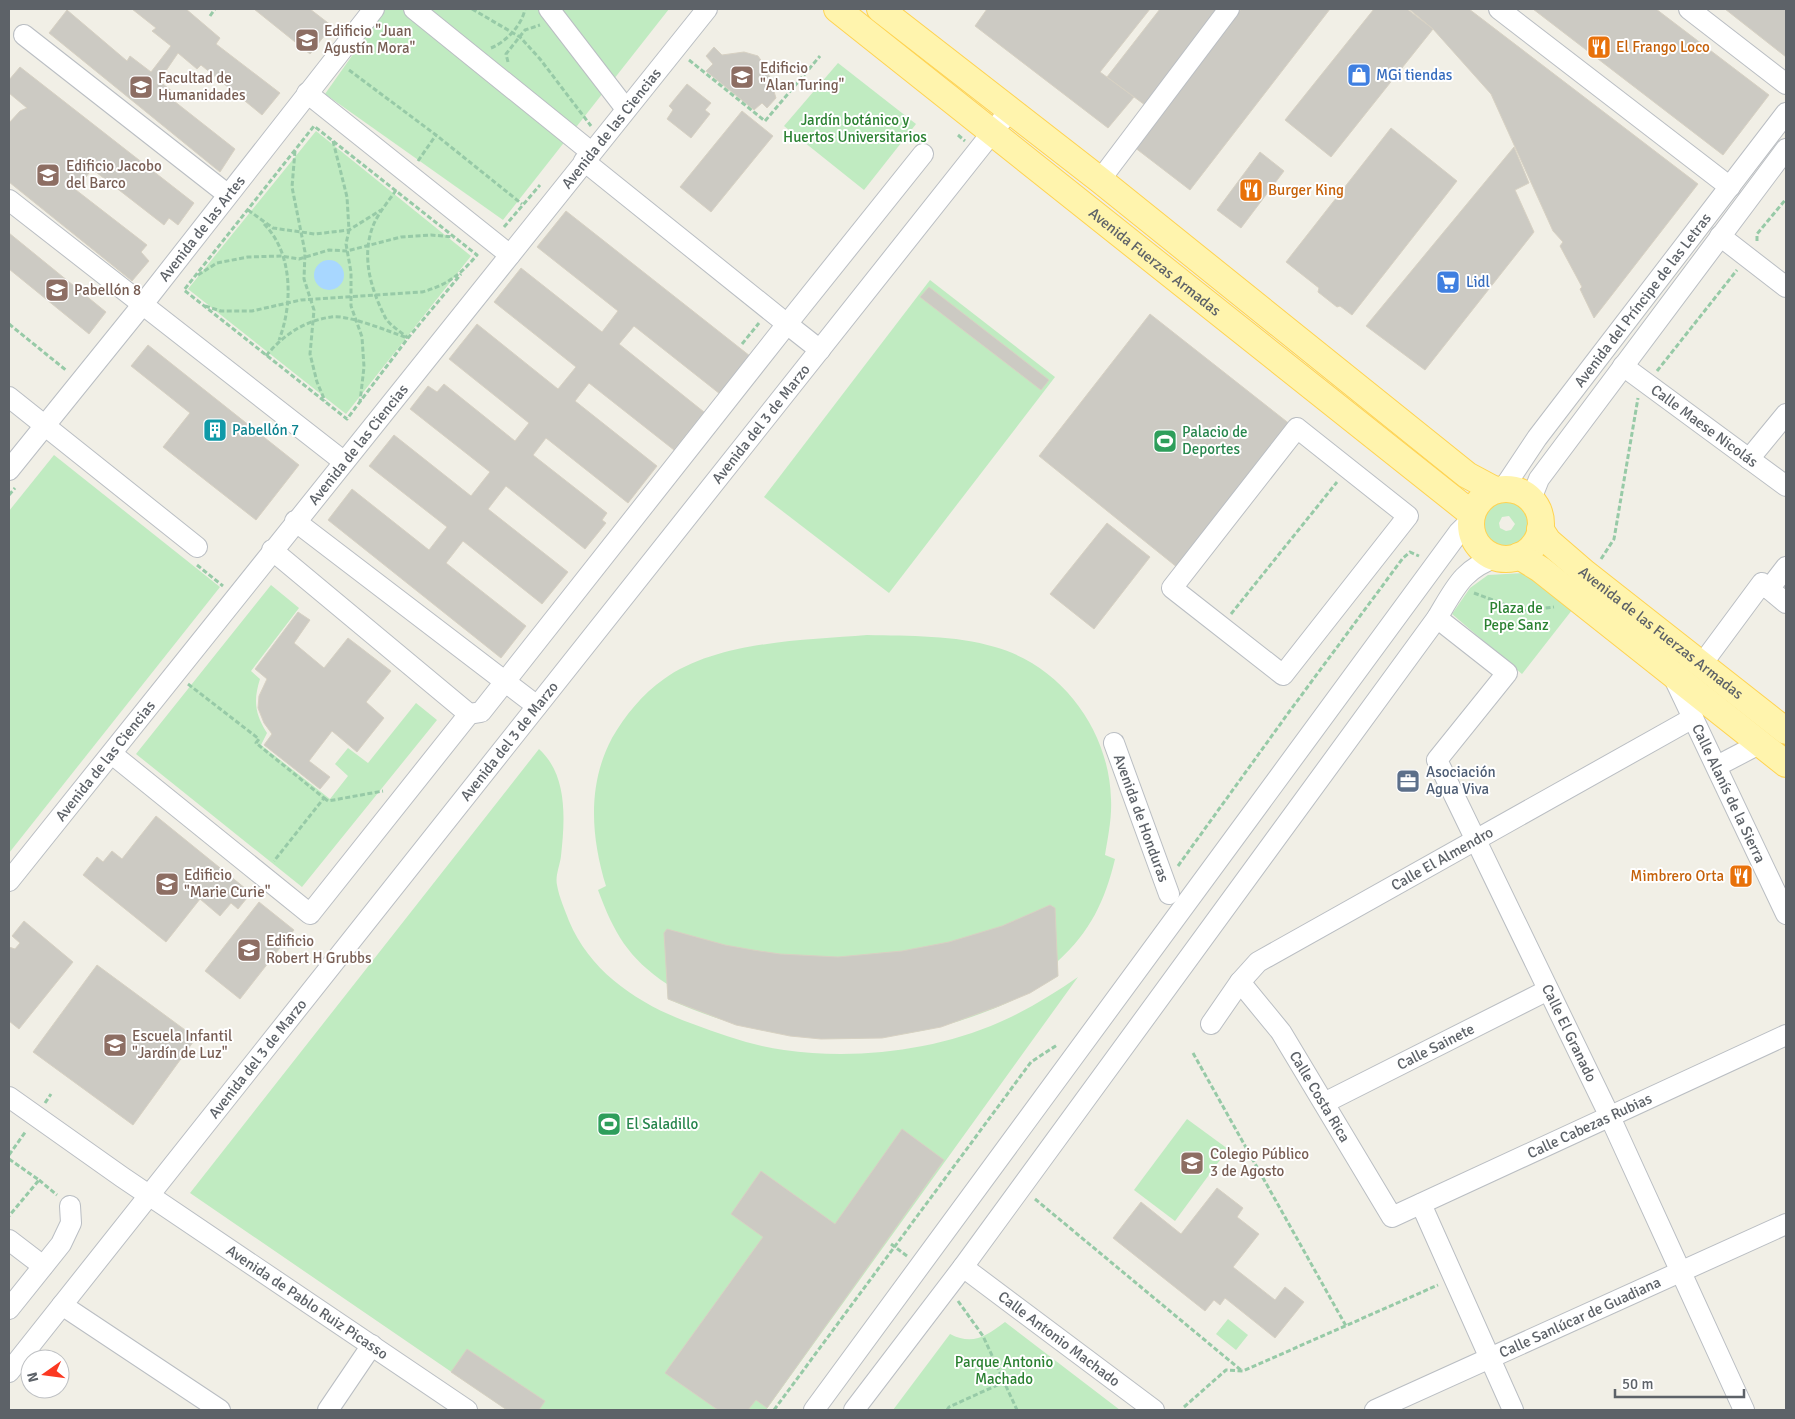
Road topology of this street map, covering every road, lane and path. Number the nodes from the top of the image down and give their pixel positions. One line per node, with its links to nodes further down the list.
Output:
1 (215, 9): 12 (path)
2 (414, 9): 33 (street)
3 (472, 9): 14 (path)
4 (525, 9): 14 (path)
5 (707, 9): 22 (street, Avenida de las Ciencias)
6 (837, 9): 26 (main road, Avenida Fuerzas Armadas)
7 (880, 9): 23 (main road, Avenida Fuerzas Armadas)
8 (1229, 9): 36 (street)
9 (1499, 9): 38 (street)
10 (1689, 9): 20 (street)
11 (366, 12): 21 (street, Avenida de las Artes)
12 (210, 16)
13 (547, 16): 16 (path); 22 (street)
14 (512, 32): 16 (path)
15 (24, 35): 39 (street)
16 (520, 37): 25 (path)
17 (820, 56): 18 (path)
18 (686, 58)
19 (346, 68): 27 (path)
20 (1786, 84)
21 (307, 93): 39 (street, Avenida de las Artes); 51 (street)
22 (626, 109): 33 (street, Avenida de las Ciencias)
23 (1010, 110): 26 (street, Avenida del 3 de Marzo); 36 (main road, Avenida Fuerzas Armadas)
24 (1786, 113): 38 (street, Avenida del Príncipe de las Letras)
25 (592, 127)
26 (993, 132): 69 (street, Avenida del 3 de Marzo); 85 (main road, Avenida Fuerzas Armadas)
27 (436, 135): 34 (path); 41 (path)
28 (333, 141): 30 (path); 45 (path); 48 (path)
29 (1786, 149): 47 (street, Avenida del Príncipe de las Letras)
30 (295, 150): 42 (path); 46 (path)
31 (412, 154): 34 (path)
32 (923, 154): 66 (street)
33 (587, 157): 51 (street, Avenida de las Ciencias); 66 (street)
34 (419, 160): 35 (path)
35 (427, 166)
36 (1100, 180): 83 (main road, Avenida Fuerzas Armadas)
37 (543, 183): 41 (path)
38 (1730, 187): 83 (street, Avenida del Príncipe de las Letras)
39 (227, 194): 61 (street, Avenida de las Artes)
40 (9, 200): 61 (street)
41 (522, 204): 44 (path)
42 (248, 210): 43 (path); 55 (path)
43 (259, 218): 46 (path); 52 (path)
44 (497, 222)
45 (349, 230): 46 (path); 49 (path); 50 (path)
46 (302, 233): 53 (path)
47 (1720, 236): 56 (street); 71 (street, Avenida del Príncipe de las Letras)
48 (455, 237): 49 (path); 54 (path)
49 (367, 246): 50 (path); 57 (path)
50 (348, 251): 53 (path); 58 (path)
51 (510, 255): 79 (street, Avenida de las Ciencias)
52 (281, 256): 53 (path); 55 (path); 60 (path)
53 (304, 257): 59 (path)
54 (462, 274): 57 (path); 67 (path)
55 (196, 276): 62 (path)
56 (1786, 287)
57 (374, 294): 58 (path); 67 (path)
58 (350, 298): 59 (path); 63 (path)
59 (310, 300): 60 (path); 64 (path)
60 (288, 303): 62 (path); 68 (path)
61 (143, 304): 77 (street, Avenida de las Artes); 79 (street)
62 (205, 306): 70 (path)
63 (357, 321): 64 (path); 67 (path); 75 (path)
64 (314, 322): 68 (path); 74 (path)
65 (9, 324): 72 (path)
66 (787, 324): 69 (street); 99 (street)
67 (408, 338): 75 (path)
68 (279, 341): 70 (path)
69 (820, 350): 100 (street, Avenida del 3 de Marzo)
70 (266, 356): 74 (path)
71 (1623, 366): 78 (street, Calle Maese Nicolás); 84 (street, Avenida del Príncipe de las Letras)
72 (70, 373)
73 (9, 398): 77 (street)
74 (325, 402): 75 (path)
75 (360, 403)
76 (1786, 414): 78 (street)
77 (44, 426): 81 (street, Avenida de las Artes); 88 (street)
78 (1749, 459): 82 (street, Calle Maese Nicolás)
79 (343, 461): 86 (street, Avenida de las Ciencias)
80 (1348, 468): 95 (path); 95 (street); 95 (street)
81 (9, 470)
82 (1786, 486)
83 (1499, 490): 84 (main road); 85 (main road)
84 (1531, 500): 87 (main road)
85 (1472, 517): 90 (main road); 155 (street)
86 (295, 521): 89 (street, Avenida de las Ciencias); 99 (street)
87 (1540, 529): 90 (main road); 96 (main road, Avenida de las Fuerzas Armadas)
88 (197, 547)
89 (272, 550): 97 (street, Avenida de las Ciencias); 101 (street)
90 (1508, 557): 94 (street); 98 (main road, Avenida de las Fuerzas Armadas)
91 (1786, 567): 92 (street)
92 (1770, 589): 93 (street); 96 (street)
93 (1786, 602)
94 (1437, 618): 111 (street, Calle El Granado); 139 (street)
95 (1222, 626)
96 (1702, 664): 103 (main road, Avenida de las Fuerzas Armadas)
97 (175, 674): 106 (street, Avenida de las Ciencias); 110 (path)
98 (1672, 674): 102 (street, Calle Alanís de la Sierra); 105 (main road, Avenida de las Fuerzas Armadas)
99 (505, 682): 100 (street); 101 (street)
100 (537, 706): 128 (street, Avenida del 3 de Marzo)
101 (469, 714): 106 (street)
102 (1693, 718): 108 (street, Calle Alanís de la Sierra); 111 (street, Calle El Almendro)
103 (1786, 731)
104 (1114, 743): 114 (street, Avenida de Honduras)
105 (1761, 743): 107 (main road, Avenida de las Fuerzas Armadas); 108 (street)
106 (112, 754): 113 (street, Avenida de las Ciencias)
107 (1786, 764)
108 (1717, 766): 115 (street, Calle Alanís de la Sierra)
109 (383, 791): 110 (path)
110 (324, 798): 112 (path)
111 (1475, 840): 116 (street, Calle El Almendro); 117 (street, Calle El Granado)
112 (270, 866)
113 (9, 881)
114 (1169, 894)
115 (1786, 914)
116 (1240, 982): 118 (street, Calle El Almendro); 122 (street, Calle Costa Rica)
117 (1548, 990): 122 (street, Calle Sainete); 123 (street, Calle El Granado)
118 (1211, 1024)
119 (1786, 1035): 123 (street, Calle Cabezas Rubias)
120 (1193, 1053): 145 (path)
121 (9, 1097): 128 (street, Avenida de Pablo Ruiz Picasso)
122 (1324, 1103): 133 (street, Calle Costa Rica)
123 (1610, 1117): 130 (street, Calle Cabezas Rubias); 140 (street, Calle El Granado)
124 (29, 1126): 125 (path)
125 (9, 1155)
126 (9, 1159): 127 (path)
127 (38, 1180): 131 (path); 132 (path)
128 (150, 1194): 143 (street, Avenida del 3 de Marzo); 146 (street, Avenida de Pablo Ruiz Picasso)
129 (1029, 1194): 148 (path)
130 (1421, 1204): 133 (street, Calle Cabezas Rubias); 147 (street)
131 (70, 1206): 138 (street)
132 (9, 1216)
133 (1392, 1217)
134 (1786, 1224): 140 (street, Calle Sanlúcar de Guadiana)
135 (9, 1240): 138 (street)
136 (891, 1244): 137 (path)
137 (912, 1260)
138 (42, 1266): 144 (street)
139 (963, 1267): 156 (street); 159 (street, Calle Antonio Machado)
140 (1682, 1273): 147 (street, Calle Sanlúcar de Guadiana); 162 (street, Calle El Granado)
141 (1445, 1282): 145 (path)
142 (956, 1299): 150 (path)
143 (62, 1305): 149 (street, Avenida del 3 de Marzo); 152 (street)
144 (9, 1308)
145 (1346, 1326): 148 (path)
146 (372, 1345): 153 (street); 154 (street, Avenida de Pablo Ruiz Picasso)
147 (1490, 1359): 160 (street, Calle Sanlúcar de Guadiana); 161 (street)
148 (1243, 1371): 151 (path)
149 (9, 1372)
150 (1004, 1382): 157 (path); 158 (path)
151 (1184, 1408)
152 (220, 1410)
153 (328, 1410)
154 (467, 1410)
155 (814, 1410)
156 (854, 1410)
157 (947, 1410)
158 (1017, 1410)
159 (1154, 1410)
160 (1375, 1410)
161 (1513, 1410)
162 (1744, 1410)

